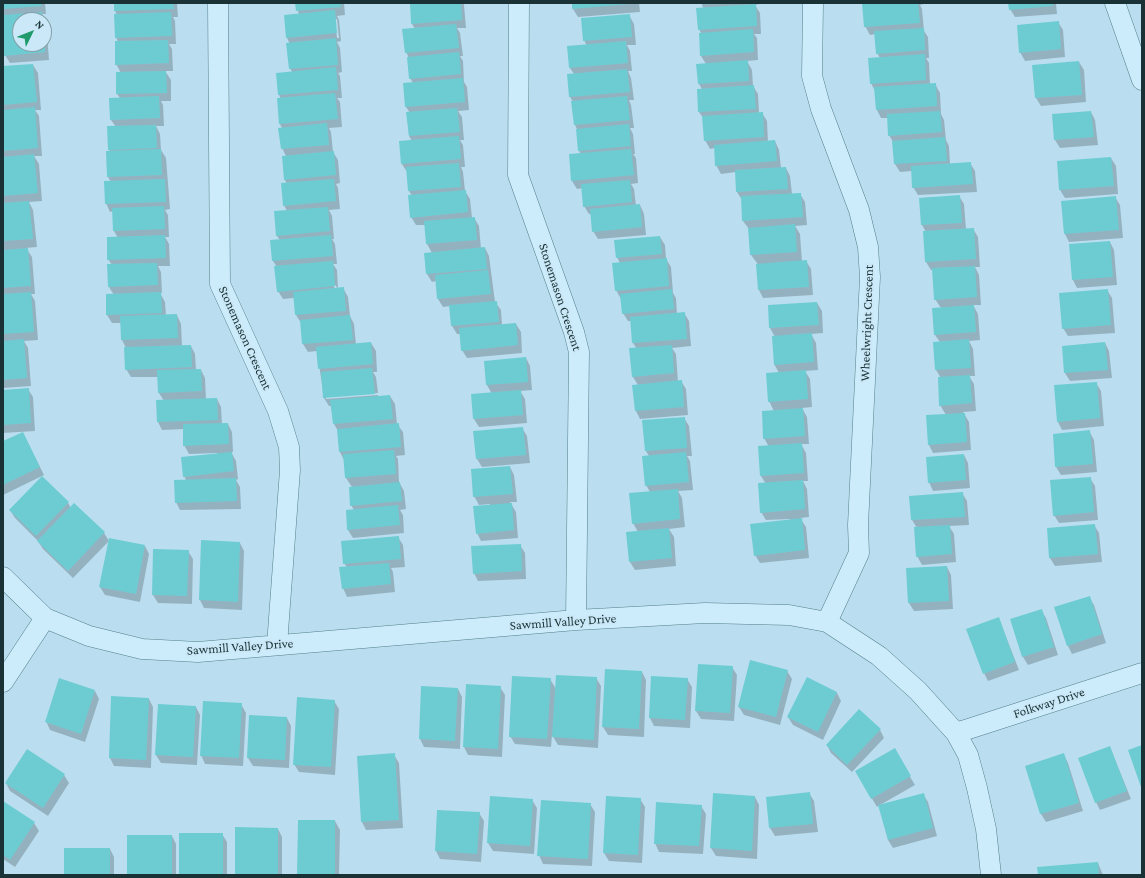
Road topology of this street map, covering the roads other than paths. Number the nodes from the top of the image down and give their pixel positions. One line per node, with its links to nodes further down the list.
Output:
1 (218, 3): 10 (street, Stonemason Crescent)
2 (520, 3): 8 (street, Stonemason Crescent)
3 (813, 3): 9 (street, Wheelwright Crescent)
4 (1115, 3): 5 (street)
5 (1142, 80)
6 (3, 577): 7 (street, Sawmill Valley Drive)
7 (45, 618): 10 (street, Sawmill Valley Drive); 12 (street)
8 (576, 620): 9 (street, Sawmill Valley Drive); 10 (street, Sawmill Valley Drive)
9 (827, 622): 13 (street, Sawmill Valley Drive)
10 (277, 645)
11 (1142, 673): 13 (street, Folkway Drive)
12 (3, 682)
13 (956, 733): 14 (street, Sawmill Valley Drive)
14 (991, 875)

